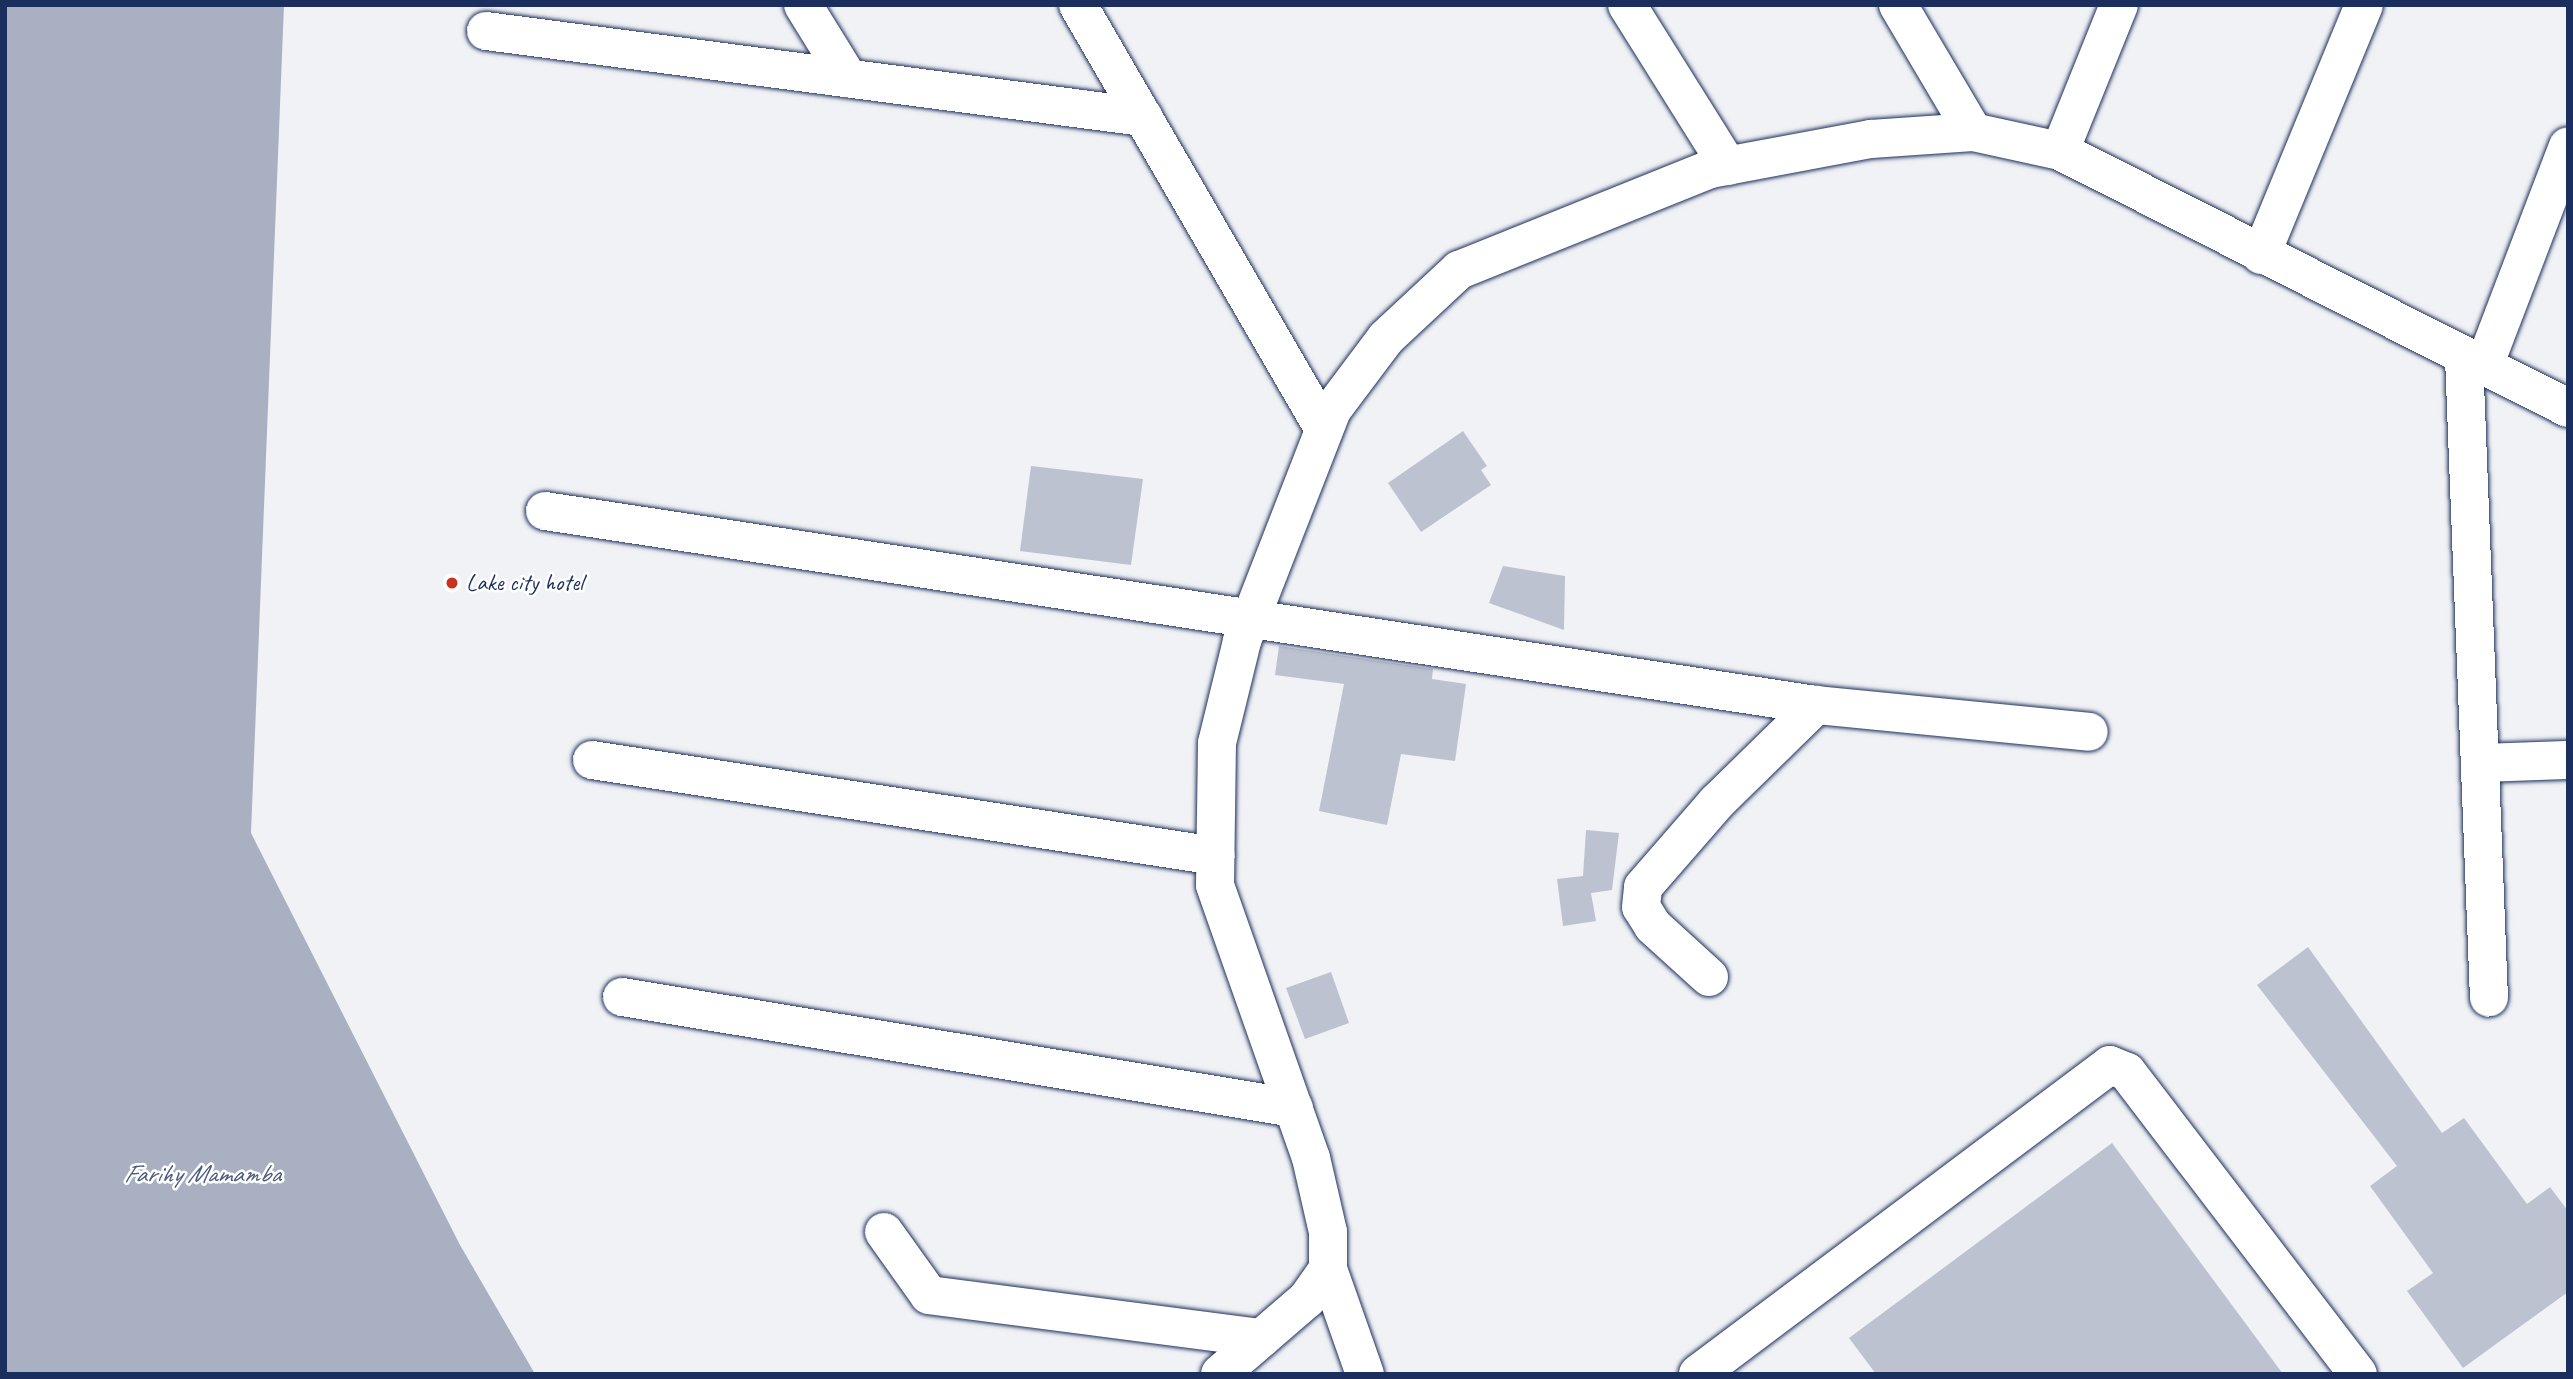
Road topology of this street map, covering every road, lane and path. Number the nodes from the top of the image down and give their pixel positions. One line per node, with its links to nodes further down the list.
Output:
1 (803, 5): 8 (street)
2 (1078, 5): 9 (street)
3 (1627, 5): 13 (street)
4 (1898, 5): 10 (street)
5 (2119, 5): 12 (street)
6 (2364, 5): 14 (street)
7 (486, 32): 8 (street)
8 (848, 78): 9 (street)
9 (1143, 117): 17 (street)
10 (1973, 132): 12 (street); 13 (street)
11 (2568, 146): 15 (street)
12 (2060, 151): 14 (street)
13 (1728, 166): 17 (street)
14 (2261, 255): 15 (street)
15 (2474, 362): 16 (street); 24 (street)
16 (2568, 408)
17 (1324, 429): 19 (street)
18 (545, 511): 19 (street)
19 (1252, 615): 20 (street); 25 (street)
20 (1816, 705): 21 (street); 26 (street)
21 (2090, 732)
22 (592, 760): 25 (street)
23 (2568, 760): 24 (street)
24 (2480, 764): 28 (street)
25 (1216, 856): 29 (street)
26 (1710, 977)
27 (622, 997): 29 (street)
28 (2490, 998)
29 (1294, 1108): 31 (street)
30 (884, 1232): 32 (street)
31 (1328, 1269): 32 (street); 34 (street)
32 (1261, 1338): 33 (street)
33 (1220, 1374)
34 (1365, 1374)
35 (1698, 1374): 36 (street)
36 (2358, 1374)

